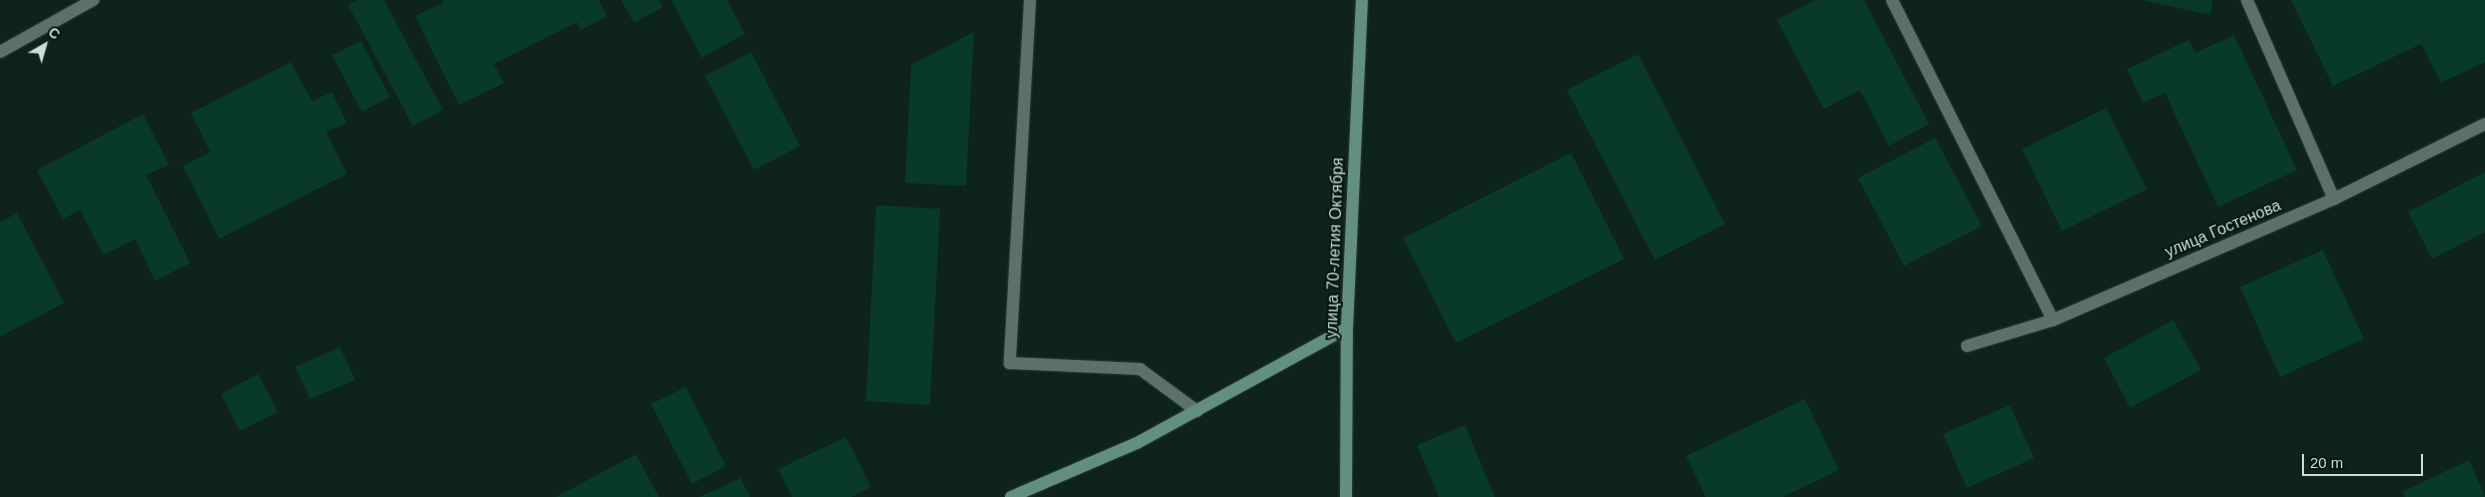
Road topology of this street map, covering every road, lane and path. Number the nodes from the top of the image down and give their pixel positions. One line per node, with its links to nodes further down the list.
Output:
1 (93, 0): 6 (street)
2 (1030, 0): 12 (street)
3 (1362, 0): 10 (main road, улица 70-летия Октября)
4 (1892, 0): 9 (street)
5 (2246, 0): 8 (street)
6 (0, 52)
7 (2485, 124): 8 (street, улица Гостенова)
8 (2334, 199): 9 (street, улица Гостенова)
9 (2053, 320): 11 (street, улица Гостенова)
10 (1347, 328): 12 (main road); 14 (main road, улица 70-летия Октября)
11 (1967, 346)
12 (1197, 411): 13 (main road)
13 (1011, 497)
14 (1346, 497)

